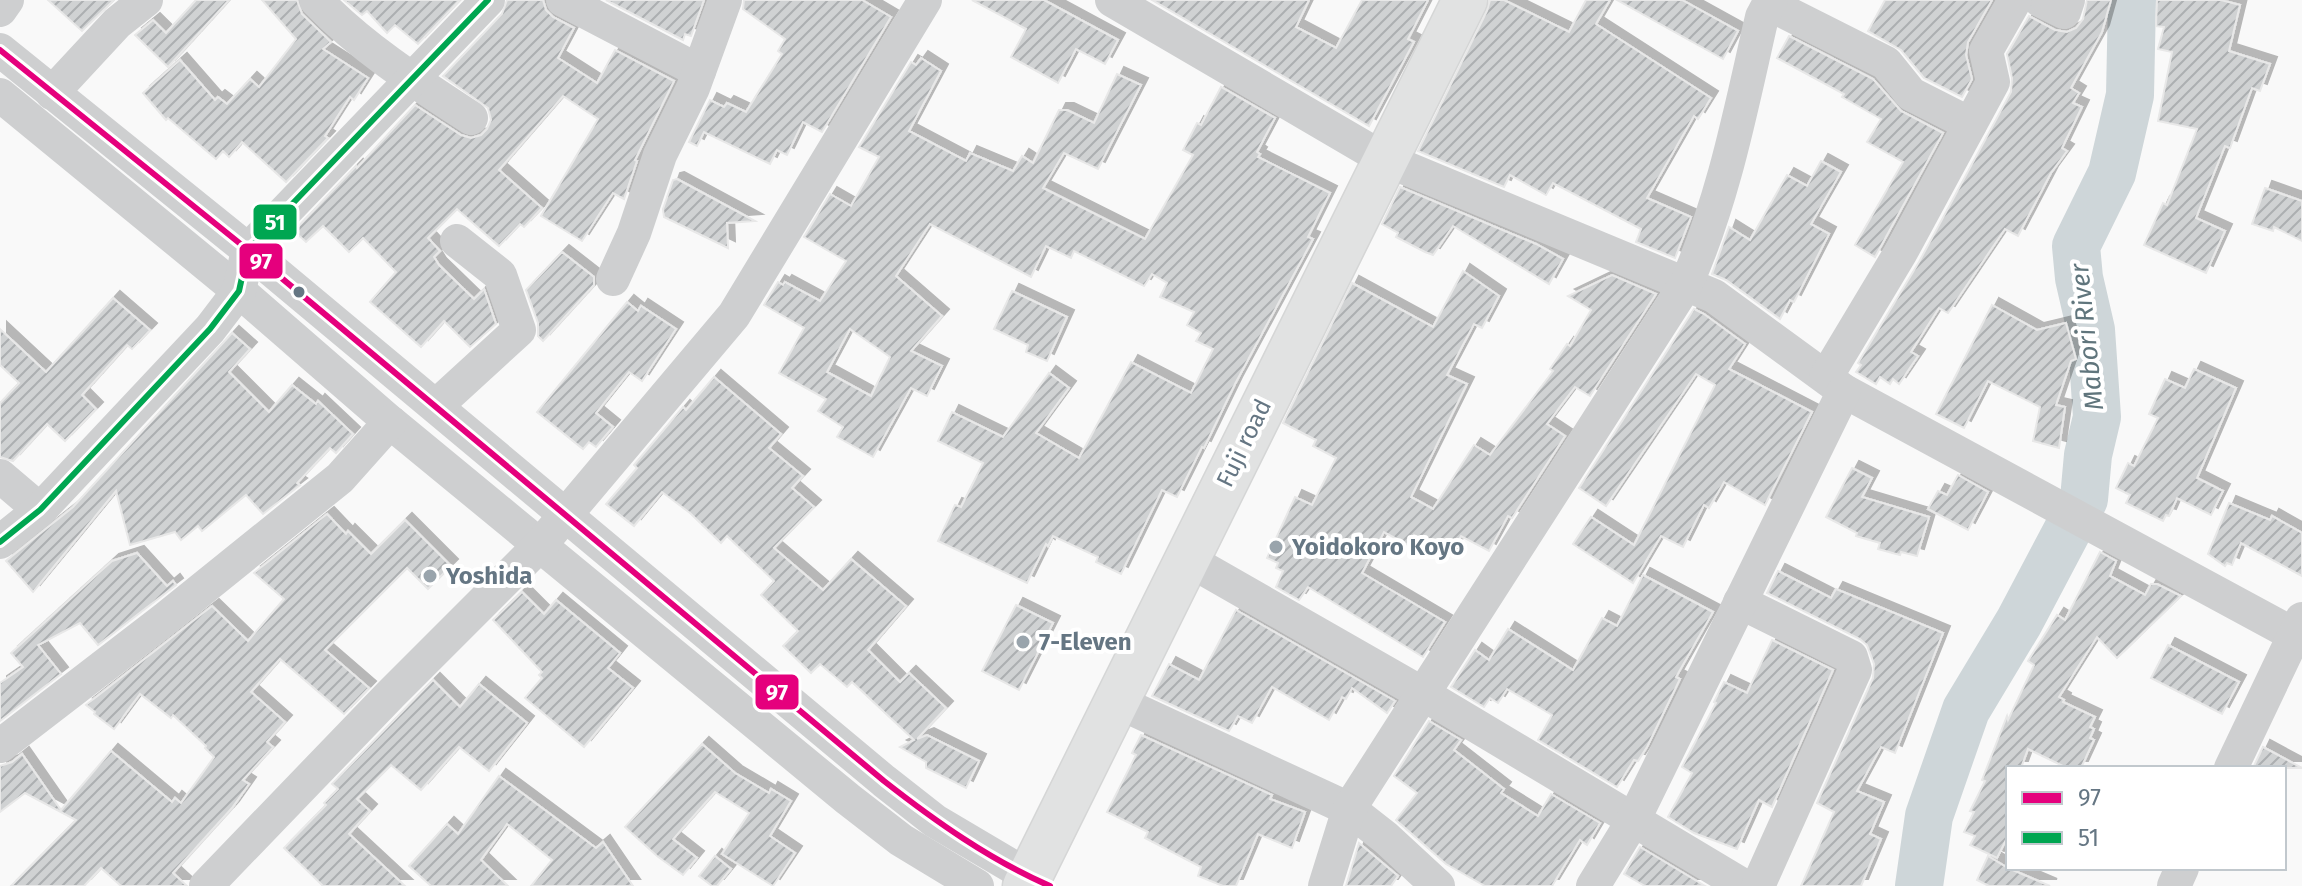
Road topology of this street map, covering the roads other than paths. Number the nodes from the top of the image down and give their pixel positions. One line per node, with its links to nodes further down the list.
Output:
1 (7, 0): 14 (street)
2 (146, 0): 18 (street)
3 (316, 0): 17 (street)
4 (488, 0): 17 (street)
5 (563, 0): 16 (street)
6 (725, 0): 16 (street)
7 (925, 0): 33 (street)
8 (1112, 0): 22 (street)
9 (1465, 0): 22 (highway, Fuji road)
10 (2015, 0): 21 (street)
11 (2040, 0): 12 (street)
12 (2068, 0)
13 (1770, 2): 21 (street); 26 (street)
14 (0, 10)
15 (0, 50): 18 (street)
16 (699, 71): 25 (street)
17 (411, 80): 20 (street); 24 (street)
18 (52, 93): 24 (street)
19 (0, 95): 27 (street)
20 (471, 118)
21 (1970, 124): 28 (street)
22 (1384, 159): 26 (street); 36 (highway, Fuji road)
23 (457, 241): 29 (street)
24 (248, 250): 27 (street); 29 (street)
25 (613, 279)
26 (1686, 284): 28 (street); 39 (street)
27 (239, 291): 30 (street); 32 (street)
28 (1835, 384): 37 (street); 38 (street)
29 (436, 406): 33 (street)
30 (390, 422): 35 (street); 41 (street)
31 (0, 476): 32 (street)
32 (40, 510): 34 (street)
33 (565, 514): 35 (street); 45 (street)
34 (0, 542)
35 (541, 544): 46 (street); 47 (street)
36 (1187, 559): 39 (street); 40 (highway, Fuji road)
37 (1740, 602): 44 (street); 52 (street)
38 (2300, 631): 42 (street)
39 (1423, 694): 43 (street); 44 (street)
40 (1118, 702): 43 (street); 45 (highway, Fuji road)
41 (0, 746)
42 (2232, 766)
43 (1349, 809): 48 (street); 49 (street)
44 (1634, 819): 50 (street); 51 (street)
45 (1027, 882)
46 (212, 884)
47 (977, 886)
48 (1325, 886)
49 (1438, 886)
50 (1593, 886)
51 (1744, 886)
52 (1758, 886)

